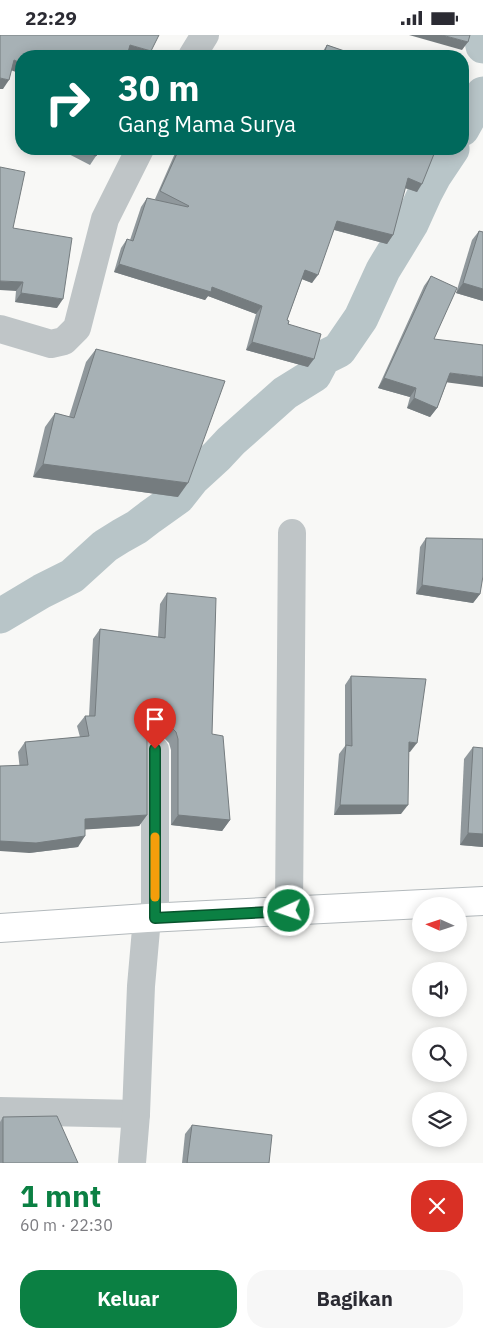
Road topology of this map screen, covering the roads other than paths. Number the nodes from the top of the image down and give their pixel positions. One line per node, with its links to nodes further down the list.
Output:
1 (205, 35): 2 (street)
2 (196, 50)
3 (137, 155): 4 (street)
4 (0, 329)
5 (292, 533): 8 (street)
6 (155, 749): 9 (street)
7 (483, 901): 8 (main road)
8 (289, 911): 9 (main road)
9 (151, 918): 10 (main road); 12 (street)
10 (0, 928)
11 (0, 1111): 12 (street)
12 (136, 1114): 13 (street)
13 (132, 1163)

